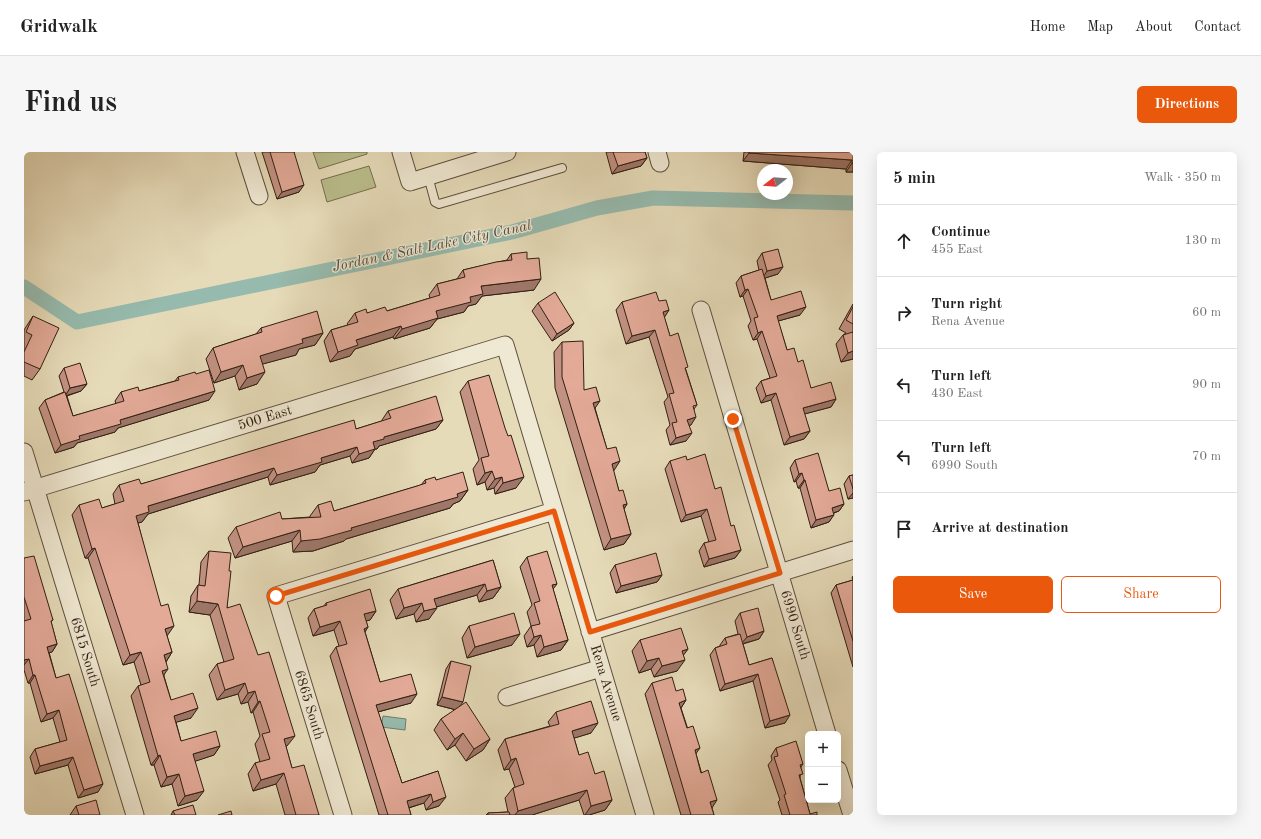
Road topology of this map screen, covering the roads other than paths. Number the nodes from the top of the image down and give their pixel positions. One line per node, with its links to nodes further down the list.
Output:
1 (245, 152): 6 (street)
2 (401, 152): 5 (street)
3 (507, 152): 5 (street)
4 (562, 168): 5 (lane)
5 (428, 176)
6 (259, 196)
7 (701, 310): 13 (street, 6990 South)
8 (505, 345): 10 (street, 500 East); 11 (street, Rena Avenue)
9 (24, 452): 10 (street, 6815 South)
10 (30, 490): 19 (street, 6815 South)
11 (554, 511): 14 (street, Rena Avenue); 20 (street, 6865 South)
12 (853, 550): 13 (street)
13 (780, 573): 14 (street); 17 (street, 6990 South)
14 (590, 632): 15 (street, Rena Avenue)
15 (601, 668): 16 (street); 21 (street, Rena Avenue)
16 (507, 697)
17 (826, 731)
18 (841, 780): 22 (street)
19 (135, 815)
20 (343, 815)
21 (645, 815)
22 (852, 815)

